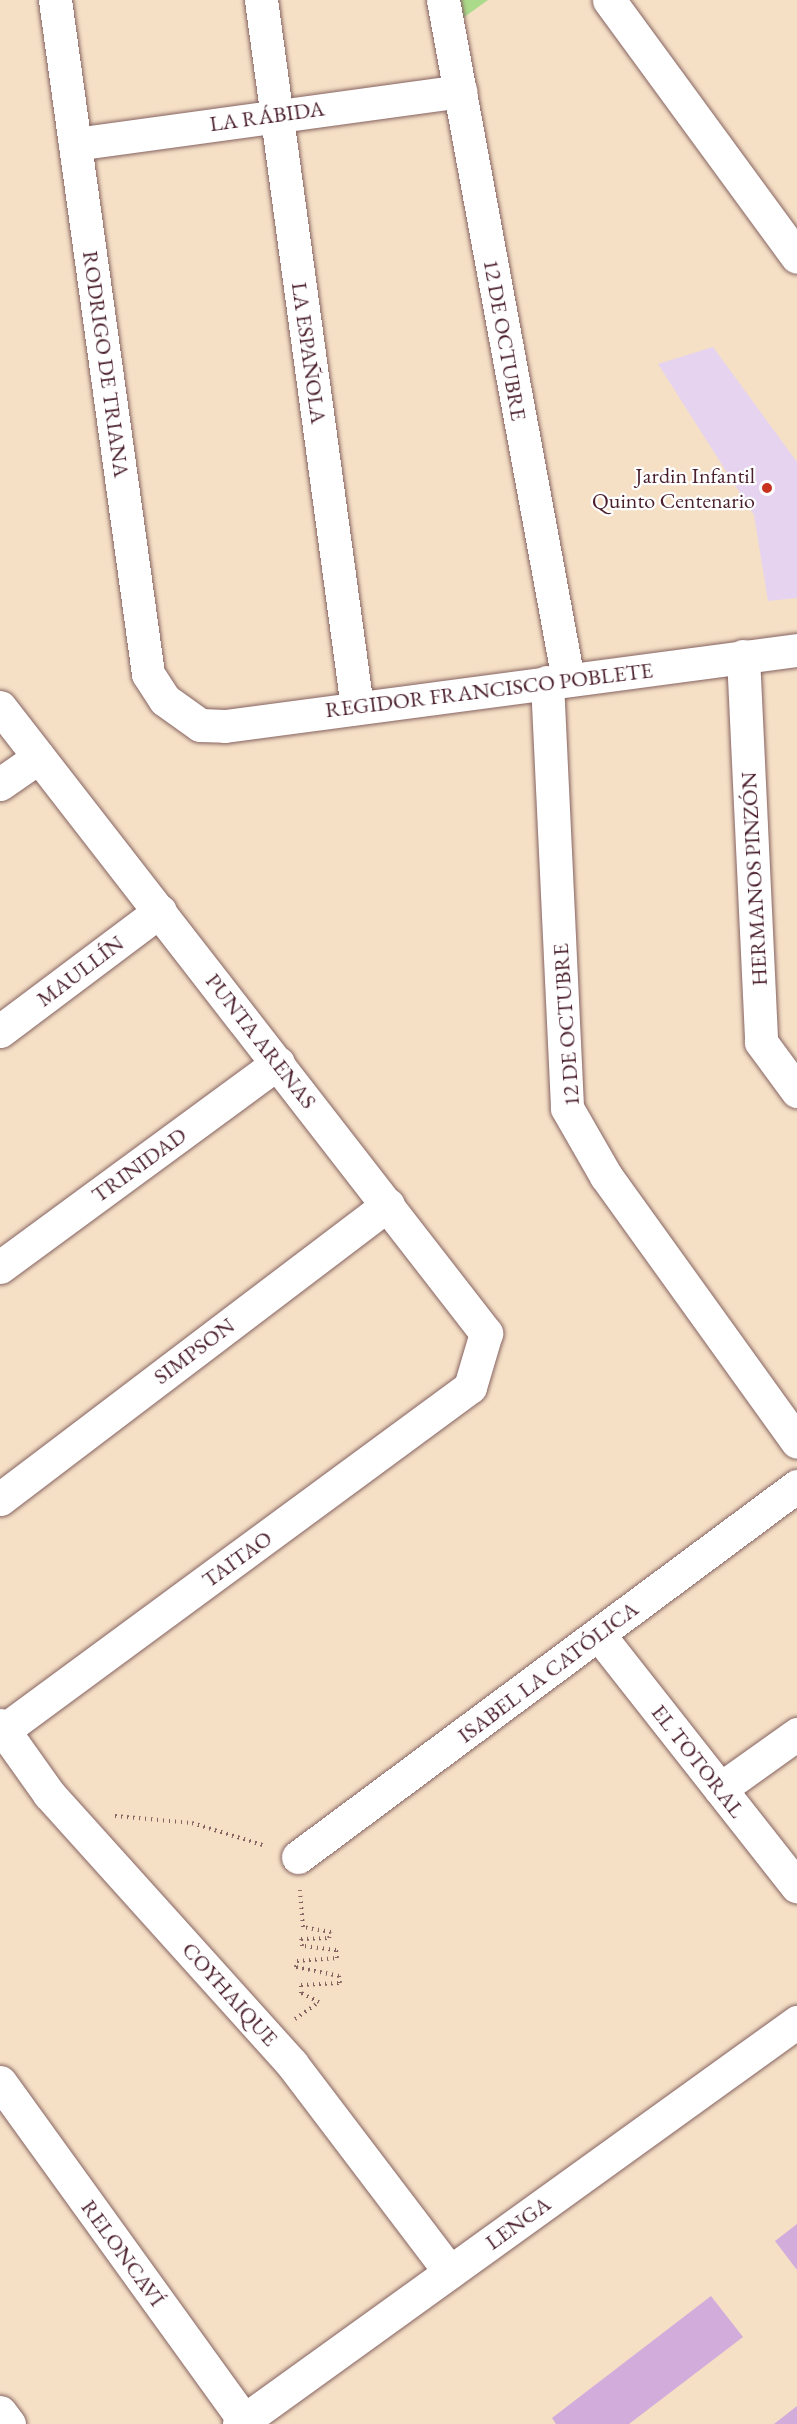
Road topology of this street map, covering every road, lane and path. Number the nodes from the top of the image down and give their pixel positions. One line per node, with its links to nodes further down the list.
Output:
1 (55, 0): 7 (street, RODRIGO DE TRIANA)
2 (261, 0): 6 (street, LA ESPAÑOLA)
3 (443, 0): 5 (street, 12 DE OCTUBRE)
4 (609, 0): 8 (street)
5 (460, 91): 6 (street, LA RÁBIDA); 11 (street, 12 DE OCTUBRE)
6 (276, 114): 7 (street, LA RÁBIDA); 13 (street, LA ESPAÑOLA)
7 (75, 144): 14 (street, RODRIGO DE TRIANA)
8 (797, 257)
9 (797, 650): 10 (street, REGIDOR FRANCISCO POBLETE)
10 (743, 656): 11 (street, REGIDOR FRANCISCO POBLETE); 20 (street, HERMANOS PINZÓN)
11 (558, 681): 13 (street, REGIDOR FRANCISCO POBLETE); 24 (street, 12 DE OCTUBRE)
12 (0, 707): 15 (street, PUNTA ARENAS)
13 (357, 707): 14 (street, REGIDOR FRANCISCO POBLETE)
14 (183, 716)
15 (39, 757): 16 (street); 17 (street, PUNTA ARENAS)
16 (0, 784)
17 (159, 911): 18 (street, MAULLÍN); 19 (street, PUNTA ARENAS)
18 (0, 1031)
19 (278, 1063): 21 (street, PUNTA ARENAS); 22 (street, TRINIDAD)
20 (797, 1090)
21 (388, 1204): 23 (street, PUNTA ARENAS); 26 (street, SIMPSON)
22 (0, 1267)
23 (470, 1387): 28 (street, TAITAO)
24 (797, 1442)
25 (797, 1486): 27 (street, ISABEL LA CATÓLICA)
26 (0, 1499)
27 (599, 1635): 30 (street, EL TOTORAL); 32 (street, ISABEL LA CATÓLICA)
28 (2, 1728): 37 (street, COYHAIQUE)
29 (797, 1734): 30 (street)
30 (720, 1789): 33 (street, EL TOTORAL)
31 (109, 1817): 32 (path)
32 (298, 1857): 34 (path)
33 (797, 1887)
34 (292, 2021)
35 (797, 2022): 37 (street, LENGA)
36 (0, 2082): 39 (street, RELONCAVÍ)
37 (450, 2272): 39 (street, LENGA)
38 (0, 2412): 40 (street)
39 (243, 2423)
40 (9, 2424)

